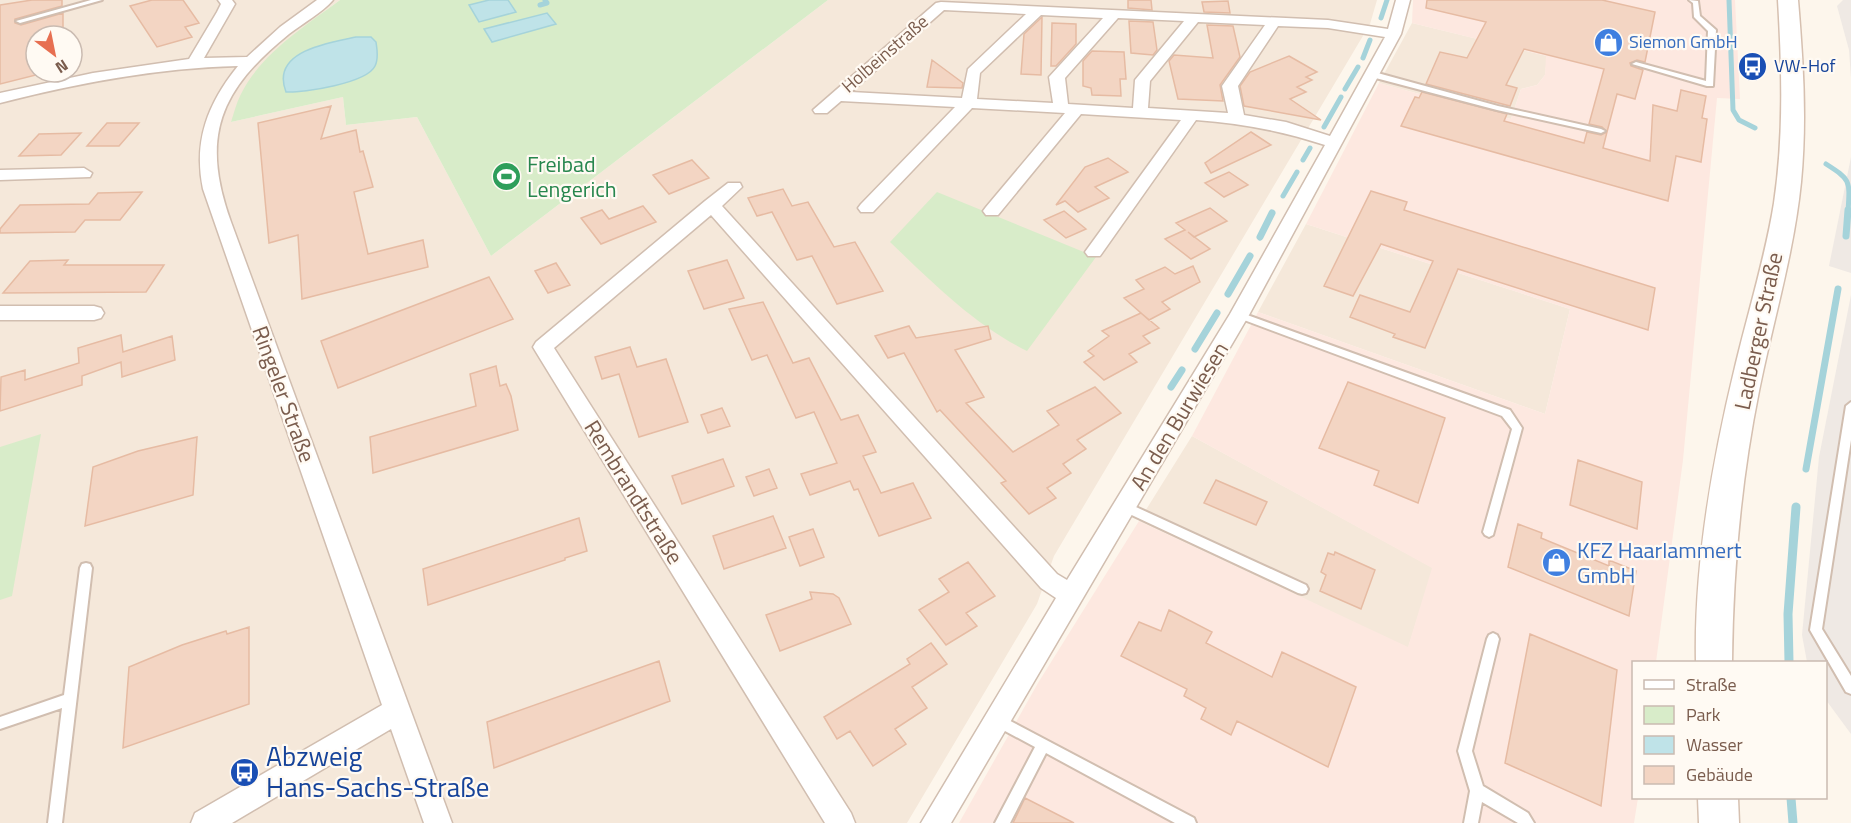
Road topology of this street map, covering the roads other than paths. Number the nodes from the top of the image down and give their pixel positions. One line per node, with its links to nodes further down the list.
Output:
1 (99, 0): 10 (lane)
2 (225, 0): 14 (street)
3 (326, 0): 13 (street, Ringeler Straße)
4 (1402, 0): 12 (street, An den Burwiesen)
5 (1692, 0): 15 (lane)
6 (1788, 0): 45 (main road, Ladberger Straße)
7 (1037, 11): 8 (street, Holbeinstraße); 17 (street, Holbeinstraße); 19 (street)
8 (1114, 14): 9 (street, Holbeinstraße); 20 (street)
9 (1194, 18): 11 (street, Holbeinstraße); 23 (street)
10 (20, 21)
11 (1274, 21): 12 (street, Holbeinstraße); 25 (street)
12 (1394, 34): 16 (street, An den Burwiesen)
13 (250, 61): 14 (street); 48 (street, Ringeler Straße)
14 (195, 62): 18 (street)
15 (1636, 64)
16 (1371, 74): 26 (lane); 27 (street, An den Burwiesen)
17 (837, 96): 19 (street, Holbeinstraße); 22 (street, Holbeinstraße)
18 (0, 98)
19 (969, 102): 20 (street, Holbeinstraße); 32 (street)
20 (1061, 107): 21 (street, Holbeinstraße)
21 (1078, 108): 23 (street, Holbeinstraße); 33 (street)
22 (821, 111)
23 (1140, 111): 24 (street, Holbeinstraße)
24 (1192, 115): 25 (street, Holbeinstraße); 34 (street)
25 (1238, 118): 27 (street, Holbeinstraße)
26 (1601, 131)
27 (1333, 142): 37 (street, An den Burwiesen)
28 (84, 173): 29 (street)
29 (0, 176)
30 (734, 187): 31 (street, Rembrandtstraße)
31 (711, 205): 43 (street); 57 (street, Rembrandtstraße)
32 (867, 208)
33 (992, 210)
34 (1094, 252)
35 (0, 313): 36 (street)
36 (94, 313)
37 (1239, 315): 39 (street, An den Burwiesen); 40 (lane)
38 (1850, 412): 46 (lane)
39 (1125, 507): 42 (lane); 43 (street, An den Burwiesen)
40 (1489, 532)
41 (86, 568): 47 (lane)
42 (1302, 589)
43 (1071, 595): 49 (street, An den Burwiesen)
44 (1493, 639): 52 (lane)
45 (1714, 661)
46 (1851, 687)
47 (71, 699): 50 (lane); 54 (lane)
48 (396, 711): 55 (street); 56 (street, Ringeler Straße)
49 (996, 720): 51 (lane); 58 (street, An den Burwiesen)
50 (0, 723)
51 (1043, 745): 59 (lane); 60 (lane)
52 (1477, 791): 61 (lane); 62 (lane)
53 (1718, 799): 63 (main road)
54 (56, 823)
55 (205, 823)
56 (438, 823)
57 (841, 823)
58 (935, 823)
59 (1002, 823)
60 (1189, 823)
61 (1471, 823)
62 (1527, 823)
63 (1719, 823)

